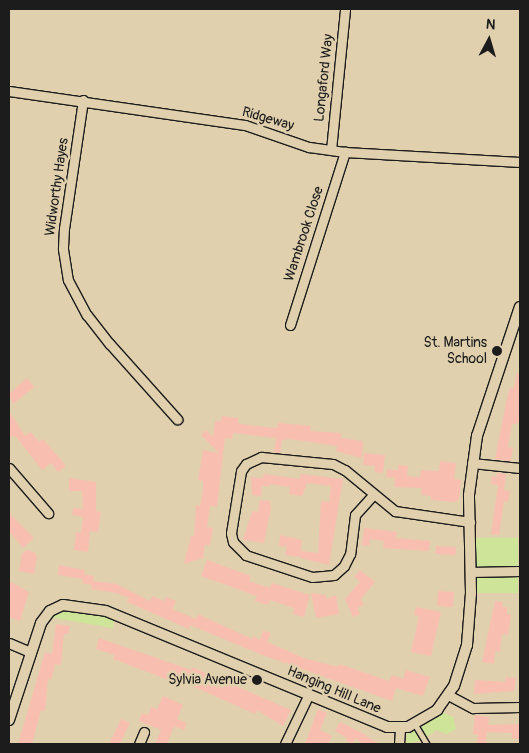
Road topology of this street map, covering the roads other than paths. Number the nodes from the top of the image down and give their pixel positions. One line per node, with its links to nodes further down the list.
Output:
1 (345, 9): 4 (street, Longaford Way)
2 (9, 91): 3 (street, Ridgeway)
3 (83, 100): 4 (street, Ridgeway); 10 (street, Widworthy Hayes)
4 (331, 150): 5 (street, Ridgeway)
5 (344, 152): 6 (street, Ridgeway); 8 (street, Wambrook Close)
6 (520, 162)
7 (520, 311): 9 (street, Hanging Hill Lane)
8 (290, 325)
9 (516, 330): 11 (street, Hanging Hill Lane)
10 (177, 419)
11 (472, 463): 13 (street); 16 (street, Hanging Hill Lane)
12 (9, 468): 15 (street)
13 (520, 468)
14 (373, 495): 14 (street); 16 (street)
15 (48, 514)
16 (470, 522): 18 (street, Hanging Hill Lane)
17 (520, 571): 18 (street)
18 (470, 572): 22 (street, Hanging Hill Lane)
19 (9, 643): 20 (street)
20 (30, 652): 21 (street, Hanging Hill Lane); 24 (street, Hanging Hill Lane)
21 (309, 694): 26 (street, Hanging Hill Lane); 29 (street)
22 (450, 696): 23 (street); 25 (street, Hanging Hill Lane)
23 (520, 706)
24 (9, 720)
25 (415, 724): 26 (street, Hanging Hill Lane); 31 (lane)
26 (400, 728): 30 (street)
27 (144, 732): 28 (street)
28 (139, 744)
29 (285, 744)
30 (399, 744)
31 (427, 744)

